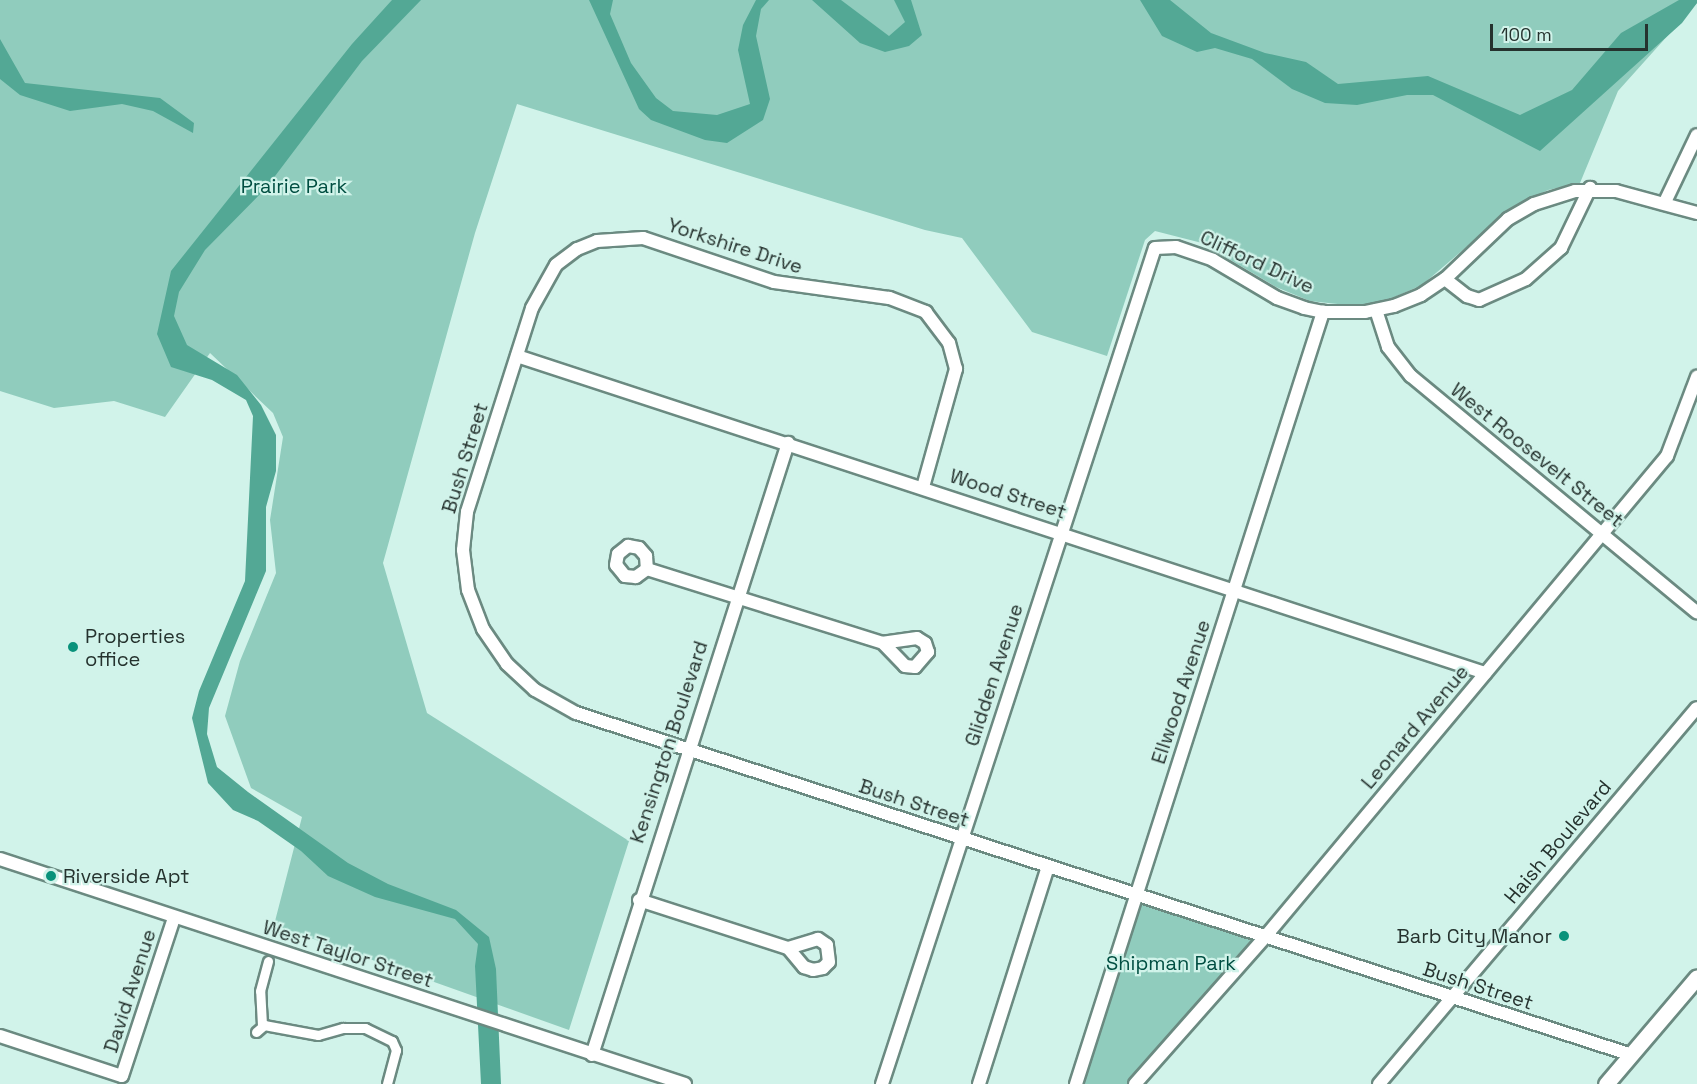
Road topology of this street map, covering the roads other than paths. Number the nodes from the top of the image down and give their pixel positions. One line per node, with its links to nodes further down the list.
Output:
1 (1697, 135): 3 (street)
2 (1590, 188): 3 (street); 6 (street, Clifford Drive); 6 (street)
3 (1665, 202): 4 (street)
4 (1697, 213)
5 (1142, 279): 8 (street, Clifford Drive); 13 (street, Glidden Avenue)
6 (1445, 279): 7 (street, Clifford Drive)
7 (1376, 310): 8 (street, Clifford Drive); 14 (street, West Roosevelt Street)
8 (1323, 312): 16 (street, Ellwood Avenue)
9 (517, 356): 11 (street, Wood Street); 12 (street, Yorkshire Drive); 22 (street, Bush Street)
10 (1697, 377): 14 (street, Leonard Avenue)
11 (788, 442): 12 (street, Wood Street); 17 (street, Kensington Boulevard)
12 (923, 487): 13 (street, Wood Street)
13 (1060, 531): 16 (street, Wood Street); 23 (street, Glidden Avenue)
14 (1603, 535): 18 (street, West Roosevelt Street); 20 (street, Leonard Avenue)
15 (647, 568): 17 (street)
16 (1235, 590): 20 (street, Wood Street); 26 (street, Ellwood Avenue)
17 (736, 597): 19 (street); 22 (street, Kensington Boulevard)
18 (1697, 613)
19 (883, 643)
20 (1485, 673): 29 (street, Leonard Avenue)
21 (1697, 708): 33 (street, Haish Boulevard)
22 (689, 749): 23 (street, Bush Street); 27 (street, Kensington Boulevard)
23 (961, 840): 25 (street, Bush Street); 39 (street, Glidden Avenue)
24 (0, 859): 28 (street, West Taylor Street)
25 (1048, 867): 26 (street, Bush Street); 40 (street)
26 (1137, 896): 29 (street, Bush Street); 41 (street, Ellwood Avenue)
27 (639, 900): 30 (street); 35 (street, Kensington Boulevard)
28 (174, 918): 34 (street, David Avenue); 35 (street, West Taylor Street)
29 (1265, 936): 33 (street, Bush Street); 42 (street, Leonard Avenue)
30 (788, 948)
31 (268, 961): 37 (street)
32 (1697, 977): 36 (street)
33 (1451, 999): 36 (street, Bush Street); 43 (street, Haish Boulevard)
34 (0, 1036)
35 (592, 1055): 38 (street, West Taylor Street)
36 (1632, 1055): 44 (street)
37 (387, 1084)
38 (685, 1084)
39 (882, 1084)
40 (979, 1084)
41 (1076, 1084)
42 (1135, 1084)
43 (1379, 1084)
44 (1606, 1084)

